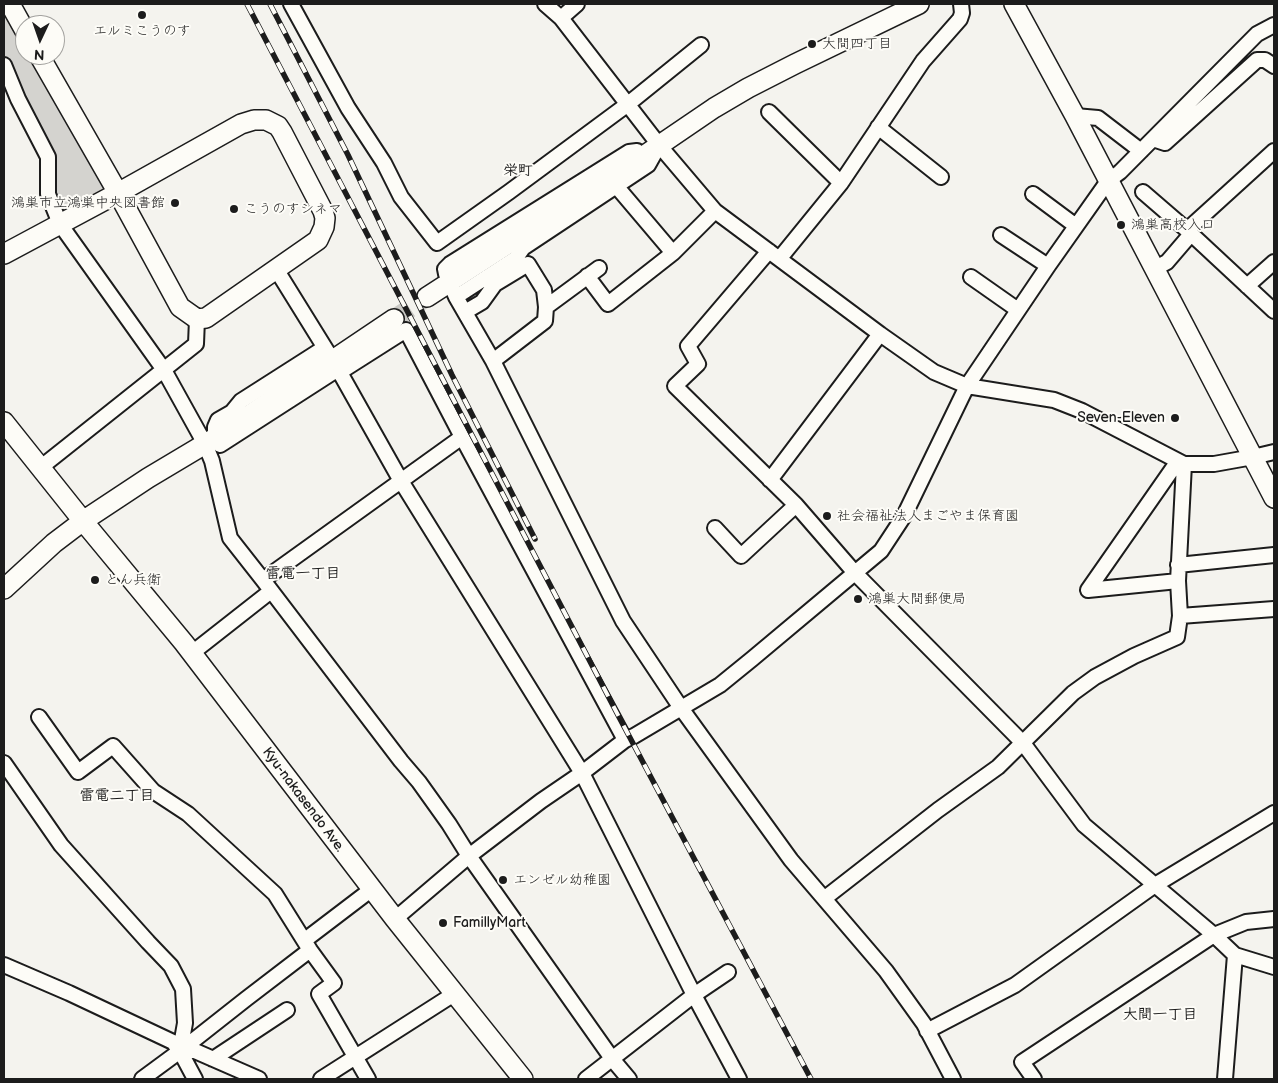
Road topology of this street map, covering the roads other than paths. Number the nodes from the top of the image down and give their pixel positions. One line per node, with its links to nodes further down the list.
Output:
1 (10, 4): 8 (street)
2 (291, 4): 15 (street)
3 (545, 4): 9 (street)
4 (576, 4): 9 (street)
5 (919, 4): 20 (street)
6 (960, 4): 18 (street)
7 (1014, 4): 17 (street)
8 (16, 15)
9 (561, 18): 15 (street)
10 (1274, 25): 19 (street)
11 (701, 45): 15 (street)
12 (4, 65): 31 (street)
13 (45, 65): 28 (street)
14 (1274, 66): 19 (street)
15 (628, 104): 20 (street)
16 (769, 112): 25 (street)
17 (1075, 116): 21 (street); 24 (street)
18 (878, 127): 23 (street); 25 (street)
19 (1153, 139): 21 (street)
20 (659, 145): 26 (street); 30 (street); 45 (street)
21 (1141, 151): 24 (street)
22 (1274, 152): 33 (street)
23 (941, 177)
24 (1108, 181): 32 (street); 42 (street)
25 (841, 183): 37 (street)
26 (617, 187): 36 (street); 45 (street)
27 (1143, 192): 33 (street)
28 (118, 193): 31 (street); 41 (street); 52 (street)
29 (1033, 194): 32 (street)
30 (715, 211): 36 (street); 37 (street)
31 (60, 224): 35 (street); 57 (street)
32 (1076, 226): 39 (street)
33 (1189, 232): 42 (street); 46 (street)
34 (1001, 235): 39 (street)
35 (6, 248)
36 (673, 253): 43 (street)
37 (774, 255): 54 (street); 66 (street)
38 (1274, 262): 46 (street)
39 (1048, 266): 49 (street)
40 (599, 268): 43 (street)
41 (276, 269): 52 (street); 56 (street)
42 (1154, 269): 63 (street)
43 (587, 276): 48 (street)
44 (971, 278): 49 (street)
45 (450, 283): 47 (street); 51 (street)
46 (1247, 286): 50 (street)
47 (427, 297)
48 (546, 307): 51 (street); 55 (street)
49 (1018, 310): 58 (street)
50 (1274, 311)
51 (465, 312): 55 (street)
52 (197, 319): 57 (street)
53 (394, 320): 56 (street)
54 (880, 334): 58 (street); 66 (street)
55 (493, 361): 81 (street)
56 (333, 362): 60 (street); 61 (street); 67 (street)
57 (164, 370): 61 (street); 65 (street)
58 (967, 386): 64 (street); 74 (street)
59 (4, 422): 65 (street, Kyu-nakasendo Ave.)
60 (462, 437): 67 (street); 83 (street)
61 (210, 441): 70 (street); 76 (street)
62 (1274, 452): 63 (street)
63 (1253, 457): 64 (street); 68 (street)
64 (1181, 463): 73 (street); 75 (street)
65 (40, 468): 70 (street, Kyu-nakasendo Ave.)
66 (770, 480): 69 (street)
67 (401, 481): 76 (street); 86 (street)
68 (1274, 498)
69 (796, 506): 71 (street); 74 (street)
70 (83, 521): 77 (street); 80 (street, Kyu-nakasendo Ave.)
71 (715, 528)
72 (1274, 555): 73 (street)
73 (1178, 564): 75 (street)
74 (856, 573): 81 (street); 84 (street)
75 (1178, 581): 79 (street)
76 (267, 585): 80 (street); 88 (street)
77 (4, 589)
78 (1274, 609): 79 (street)
79 (1180, 616): 84 (street)
80 (192, 654): 90 (street, Kyu-nakasendo Ave.)
81 (681, 708): 83 (street); 91 (street)
82 (39, 717): 95 (street)
83 (625, 740): 86 (street)
84 (1023, 743): 89 (street); 91 (street)
85 (4, 763): 104 (street)
86 (582, 773): 88 (street); 101 (street)
87 (1274, 813): 89 (street)
88 (469, 856): 93 (street); 107 (street)
89 (1155, 885): 94 (street); 103 (street)
90 (372, 889): 93 (street, Kyu-nakasendo Ave.); 95 (street)
91 (825, 898): 103 (street)
92 (1274, 919): 94 (street)
93 (395, 920): 100 (street, Kyu-nakasendo Ave.)
94 (1214, 935): 96 (street); 118 (street)
95 (308, 945): 104 (street); 105 (street)
96 (1235, 955): 98 (street); 119 (street)
97 (4, 966): 104 (street)
98 (1274, 967)
99 (728, 972): 101 (street)
100 (454, 994): 105 (street); 113 (street, Kyu-nakasendo Ave.)
101 (694, 995): 107 (street); 116 (street)
102 (287, 1010): 106 (street)
103 (927, 1031): 117 (street)
104 (180, 1051): 106 (street); 108 (street); 109 (street)
105 (356, 1057): 111 (street); 112 (street)
106 (213, 1059): 110 (street)
107 (612, 1060): 114 (street); 115 (street)
108 (142, 1079)
109 (195, 1079)
110 (259, 1079)
111 (321, 1079)
112 (368, 1079)
113 (523, 1079)
114 (586, 1079)
115 (629, 1079)
116 (739, 1079)
117 (953, 1079)
118 (1034, 1079)
119 (1225, 1079)

